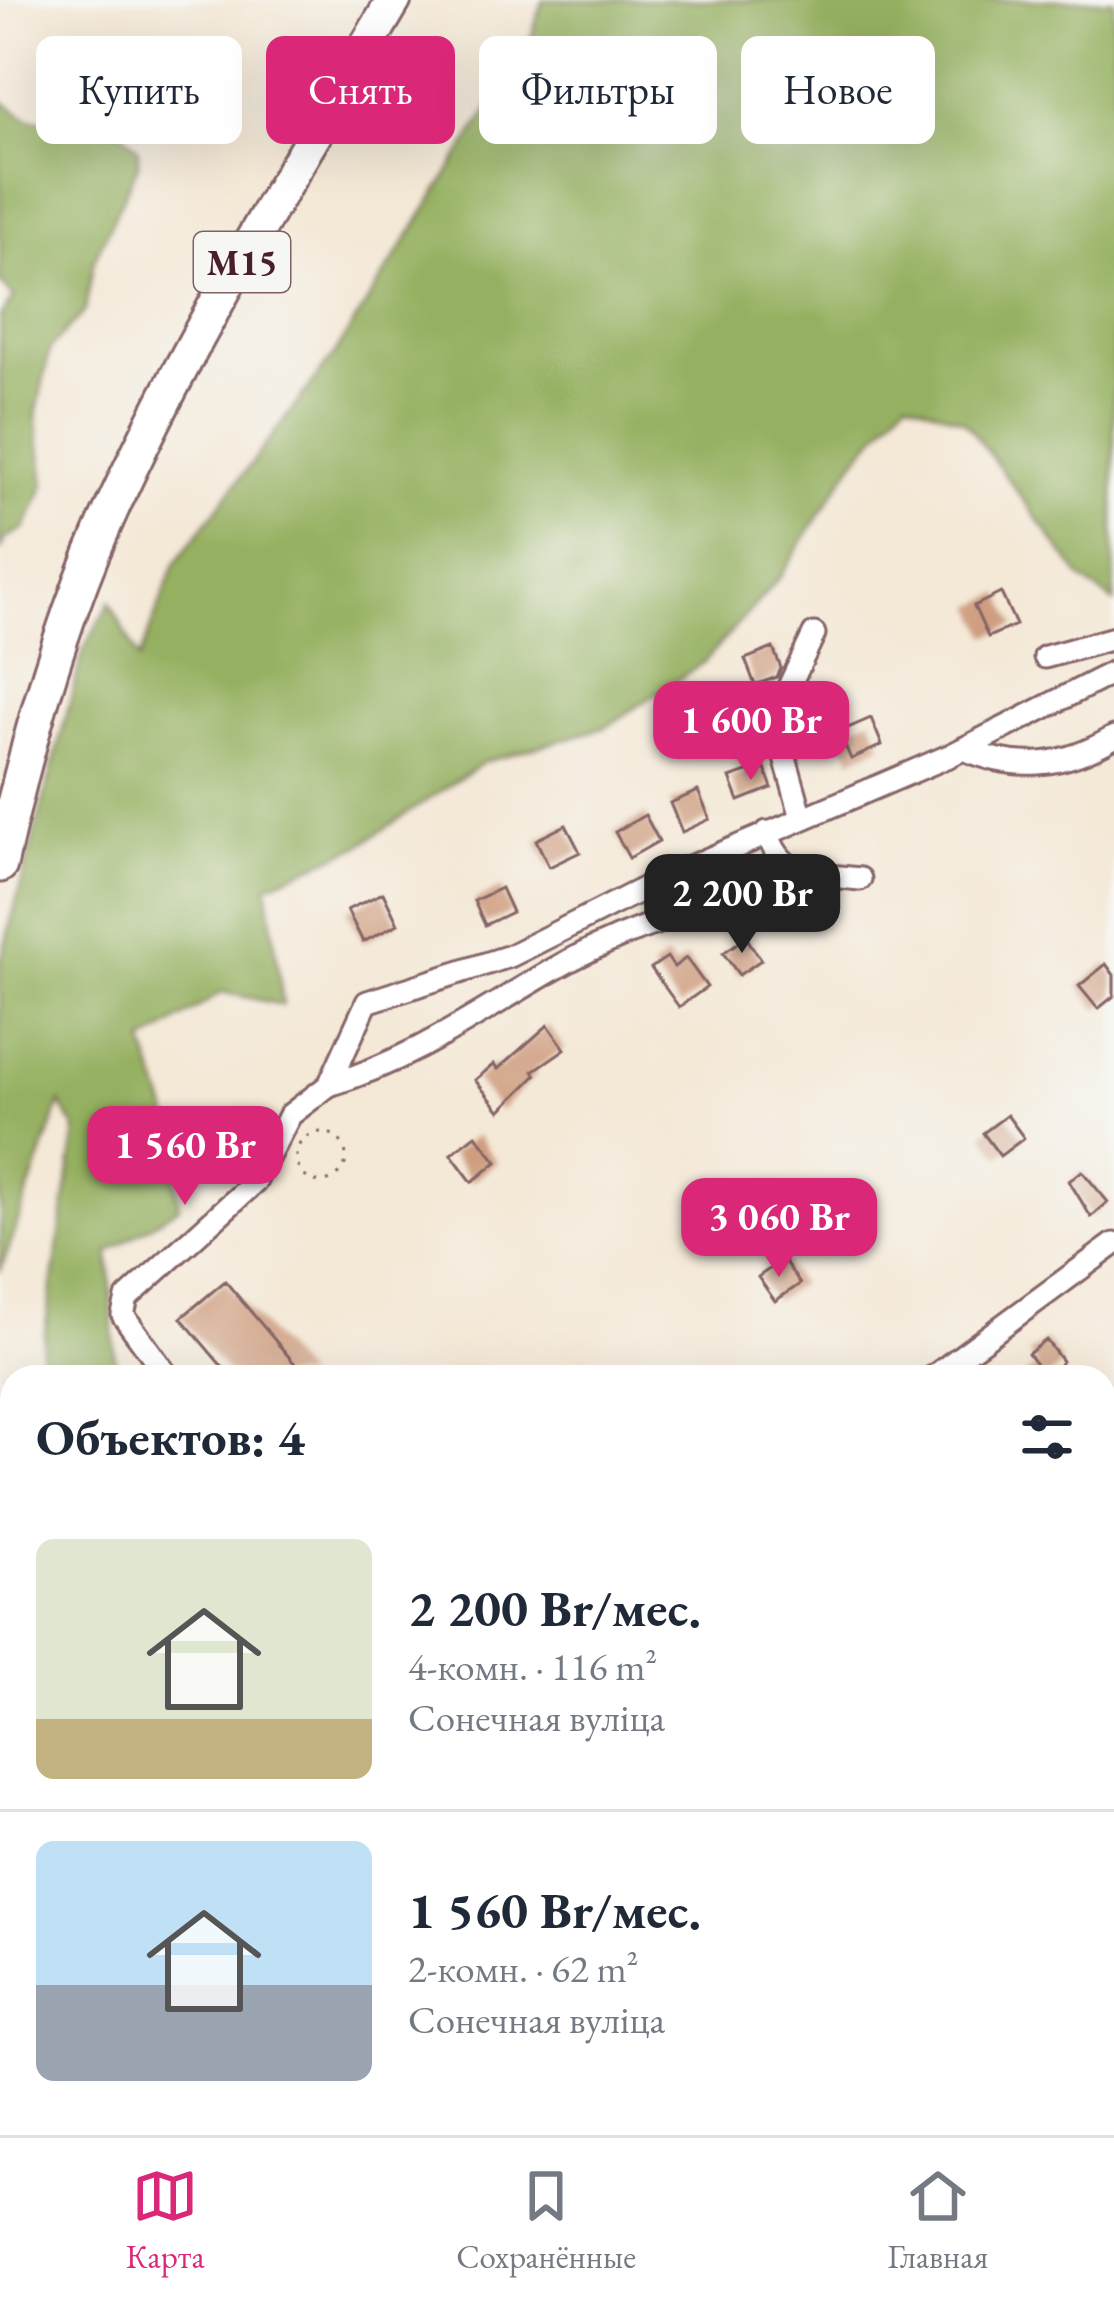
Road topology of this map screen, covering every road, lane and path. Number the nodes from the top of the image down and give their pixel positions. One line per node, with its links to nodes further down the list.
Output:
1 (394, 0): 10 (highway, М15)
2 (814, 634): 8 (street)
3 (1114, 638): 4 (street)
4 (1045, 657)
5 (1114, 672): 7 (street)
6 (1114, 737): 7 (street)
7 (964, 749): 8 (street)
8 (802, 818): 9 (street)
9 (767, 832): 11 (street); 13 (street)
10 (0, 865)
11 (860, 879)
12 (755, 895): 13 (street)
13 (329, 1085): 16 (street)
14 (305, 1177): 14 (path)
15 (1114, 1244): 17 (street)
16 (158, 1365)
17 (949, 1365)

